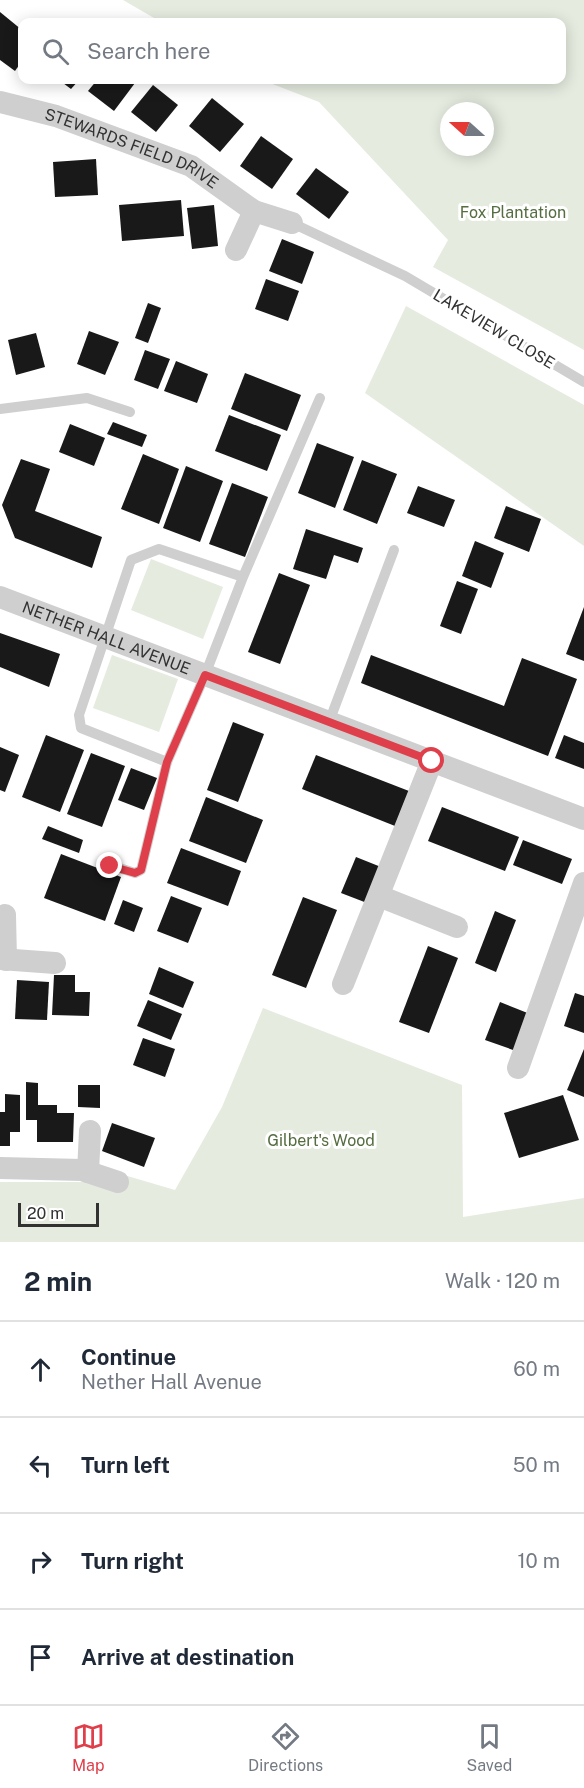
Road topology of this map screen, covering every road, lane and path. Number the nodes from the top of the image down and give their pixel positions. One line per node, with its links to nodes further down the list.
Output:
1 (0, 102): 2 (street, STEWARDS FIELD DRIVE)
2 (254, 211): 3 (street, STEWARDS FIELD DRIVE); 4 (street)
3 (292, 223): 5 (lane, STEWARDS FIELD DRIVE)
4 (236, 250)
5 (405, 276): 6 (lane, LAKEVIEW CLOSE)
6 (584, 382)
7 (321, 398): 11 (lane)
8 (0, 409): 9 (lane)
9 (130, 412)
10 (394, 550): 15 (lane)
11 (243, 577): 13 (lane); 14 (lane)
12 (0, 597): 13 (street, NETHER HALL AVENUE)
13 (106, 637): 14 (street, NETHER HALL AVENUE); 17 (lane)
14 (205, 675): 15 (street, NETHER HALL AVENUE); 17 (lane)
15 (329, 722): 16 (street, NETHER HALL AVENUE)
16 (432, 761): 18 (street, NETHER HALL AVENUE); 21 (street)
17 (167, 762): 19 (lane)
18 (584, 819)
19 (110, 866)
20 (584, 883): 27 (street)
21 (379, 896): 23 (street); 26 (street)
22 (5, 915): 24 (street)
23 (458, 927)
24 (3, 960): 25 (street)
25 (55, 963)
26 (343, 984)
27 (518, 1068)
28 (90, 1131): 30 (street)
29 (0, 1168): 30 (street)
30 (88, 1172): 31 (street)
31 (118, 1182)

